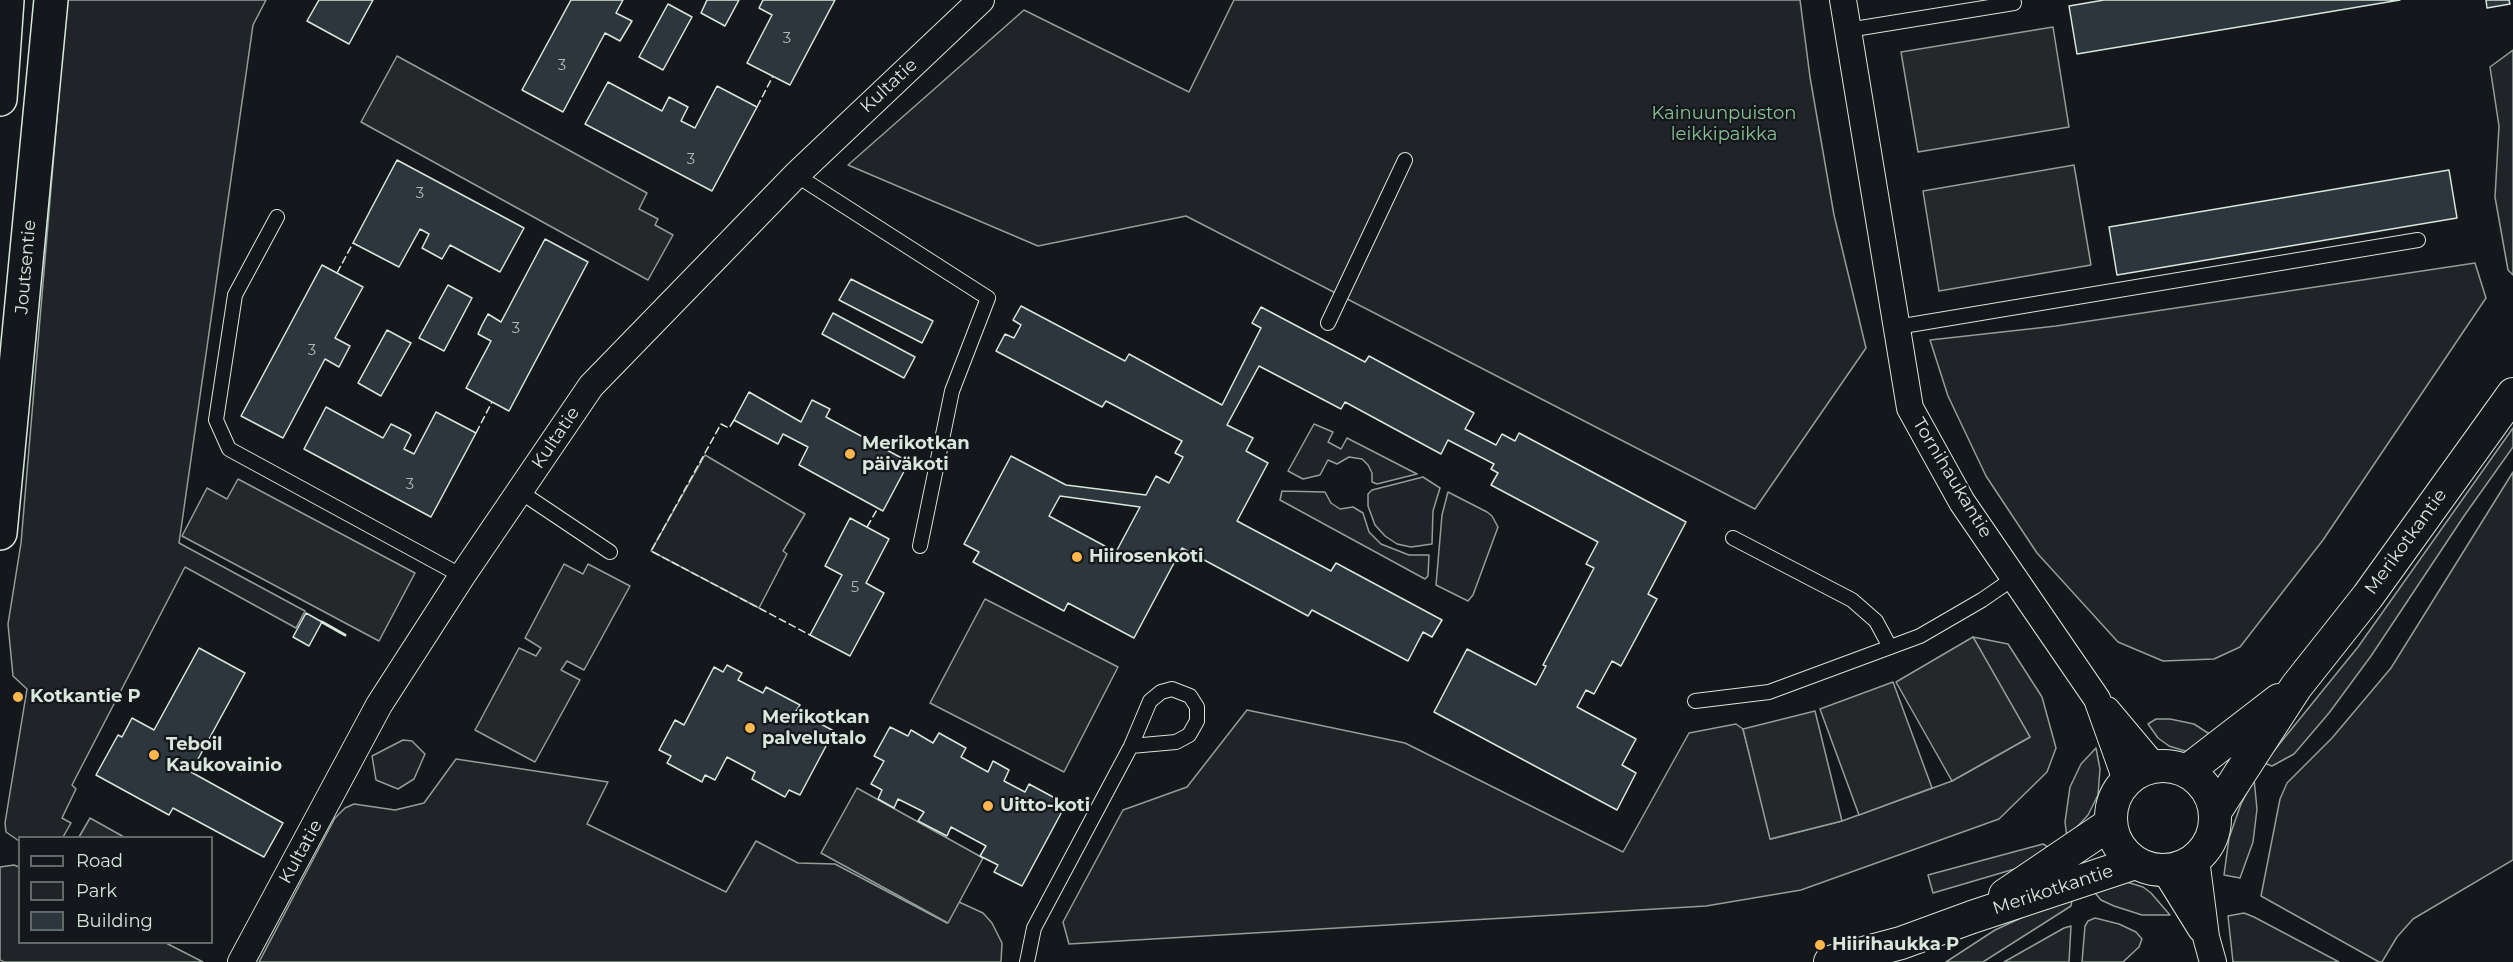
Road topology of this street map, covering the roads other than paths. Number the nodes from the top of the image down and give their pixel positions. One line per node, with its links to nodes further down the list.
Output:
1 (7, 0): 7 (main road)
2 (51, 0): 16 (main road, Joutsentie)
3 (981, 0): 9 (street, Kultatie)
4 (1843, 0): 6 (street, Tornihaukantie)
5 (2014, 3): 6 (lane)
6 (1848, 30): 13 (street, Tornihaukantie)
7 (0, 99)
8 (1405, 160): 12 (lane)
9 (795, 175): 15 (street, Kultatie); 18 (lane)
10 (277, 217): 20 (lane)
11 (2418, 240): 13 (lane)
12 (1328, 323)
13 (1897, 327): 21 (street, Tornihaukantie)
14 (2513, 394): 23 (street, Merikotkantie)
15 (519, 491): 19 (lane); 20 (street, Kultatie)
16 (0, 533)
17 (1733, 538): 22 (lane)
18 (920, 546)
19 (610, 552)
20 (462, 576): 37 (street, Kultatie)
21 (2014, 578): 22 (lane); 24 (street, Tornihaukantie)
22 (1890, 647): 25 (lane)
23 (2296, 687): 28 (street, Merikotkantie); 30 (street, Merikotkantie)
24 (2097, 699): 27 (street); 29 (street, Tornihaukantie)
25 (1695, 701)
26 (1131, 746): 26 (lane); 38 (lane)
27 (2154, 766): 28 (street); 29 (street)
28 (2187, 771): 30 (street)
29 (2126, 780): 31 (street)
30 (2216, 812): 32 (street, Merikotkantie)
31 (2110, 824): 33 (street, Merikotkantie); 35 (street, Merikotkantie)
32 (2196, 859): 34 (street); 36 (street)
33 (2135, 863): 34 (street, Merikotkantie); 35 (street, Merikotkantie)
34 (2165, 871): 36 (street)
35 (1972, 917): 39 (street, Merikotkantie)
36 (2206, 937): 40 (street)
37 (241, 962)
38 (1027, 962)
39 (1830, 962)
40 (2213, 962)

